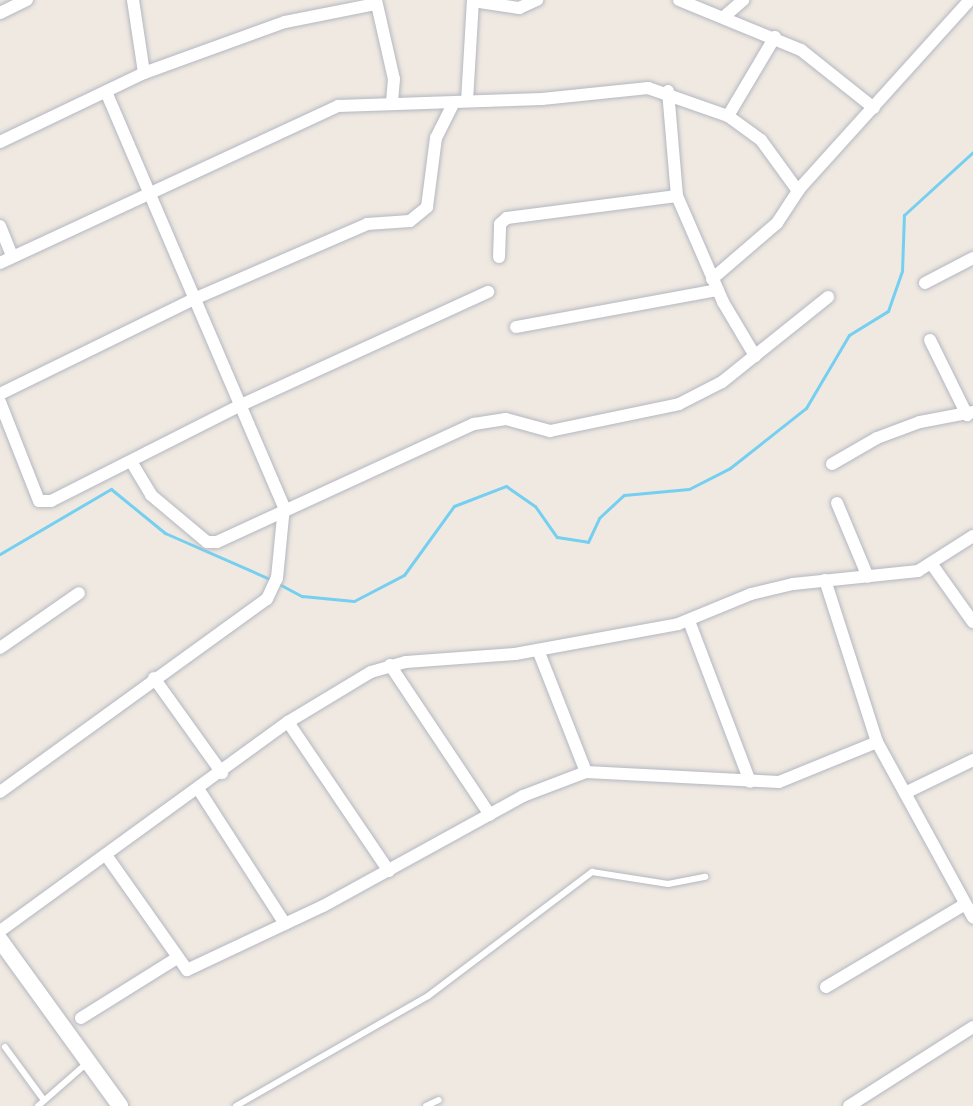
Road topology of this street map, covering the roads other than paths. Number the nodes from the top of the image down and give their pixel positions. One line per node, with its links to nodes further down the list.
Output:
1 (27, 0): 9 (street)
2 (133, 0): 12 (street)
3 (473, 0): 4 (street); 16 (street)
4 (537, 0)
5 (679, 0): 10 (street)
6 (743, 0): 10 (street)
7 (970, 0): 17 (street)
8 (376, 2): 12 (street); 15 (street)
9 (0, 13)
10 (726, 15): 11 (street)
11 (775, 37): 17 (street); 18 (street)
12 (144, 73): 13 (street)
13 (106, 91): 19 (street); 21 (street)
14 (668, 91): 16 (street); 18 (street); 22 (street)
15 (392, 102): 16 (street); 21 (street)
16 (460, 102): 31 (street)
17 (874, 108): 20 (street)
18 (728, 116): 20 (street)
19 (0, 142)
20 (798, 191): 28 (street)
21 (147, 193): 26 (street); 31 (street)
22 (677, 196): 24 (street); 28 (street)
23 (0, 226): 26 (street)
24 (499, 257)
25 (973, 258): 27 (street)
26 (6, 260)
27 (925, 283)
28 (715, 284): 32 (street); 34 (street)
29 (488, 292): 37 (street)
30 (828, 297): 34 (street)
31 (194, 299): 35 (street); 37 (street)
32 (516, 327)
33 (930, 340): 38 (street)
34 (755, 356): 42 (street)
35 (0, 394)
36 (0, 402): 39 (street)
37 (241, 405): 39 (street); 42 (street)
38 (970, 414): 40 (street)
39 (132, 463): 42 (street)
40 (832, 464)
41 (837, 503): 45 (street)
42 (284, 507): 53 (street)
43 (973, 536): 44 (street)
44 (933, 566): 45 (street); 49 (street)
45 (868, 577): 46 (street)
46 (825, 580): 48 (street); 55 (street)
47 (79, 593): 50 (street)
48 (689, 621): 51 (street); 59 (street)
49 (973, 622)
50 (0, 648)
51 (538, 650): 52 (street); 57 (street)
52 (390, 665): 54 (street); 63 (street)
53 (154, 678): 58 (street); 61 (street)
54 (288, 722): 58 (street); 65 (street)
55 (877, 742): 59 (street); 62 (street)
56 (973, 760): 62 (street)
57 (586, 772): 59 (street); 63 (street)
58 (222, 773): 60 (street)
59 (750, 782)
60 (199, 790): 64 (street); 69 (street)
61 (0, 792)
62 (905, 793): 67 (street)
63 (490, 815): 65 (street)
64 (106, 855): 70 (street); 72 (street)
65 (389, 871): 69 (street)
66 (705, 877): 82 (lane)
67 (965, 904): 68 (street); 73 (street)
68 (973, 917)
69 (285, 924): 72 (street)
70 (0, 931)
71 (0, 940): 77 (main road)
72 (177, 958): 74 (street)
73 (826, 987)
74 (81, 1018)
75 (973, 1027): 84 (street)
76 (5, 1047): 78 (lane)
77 (87, 1063): 78 (lane); 81 (main road)
78 (43, 1099): 80 (lane)
79 (439, 1100): 83 (lane)
80 (38, 1106)
81 (120, 1106)
82 (236, 1106)
83 (426, 1106)
84 (849, 1106)

